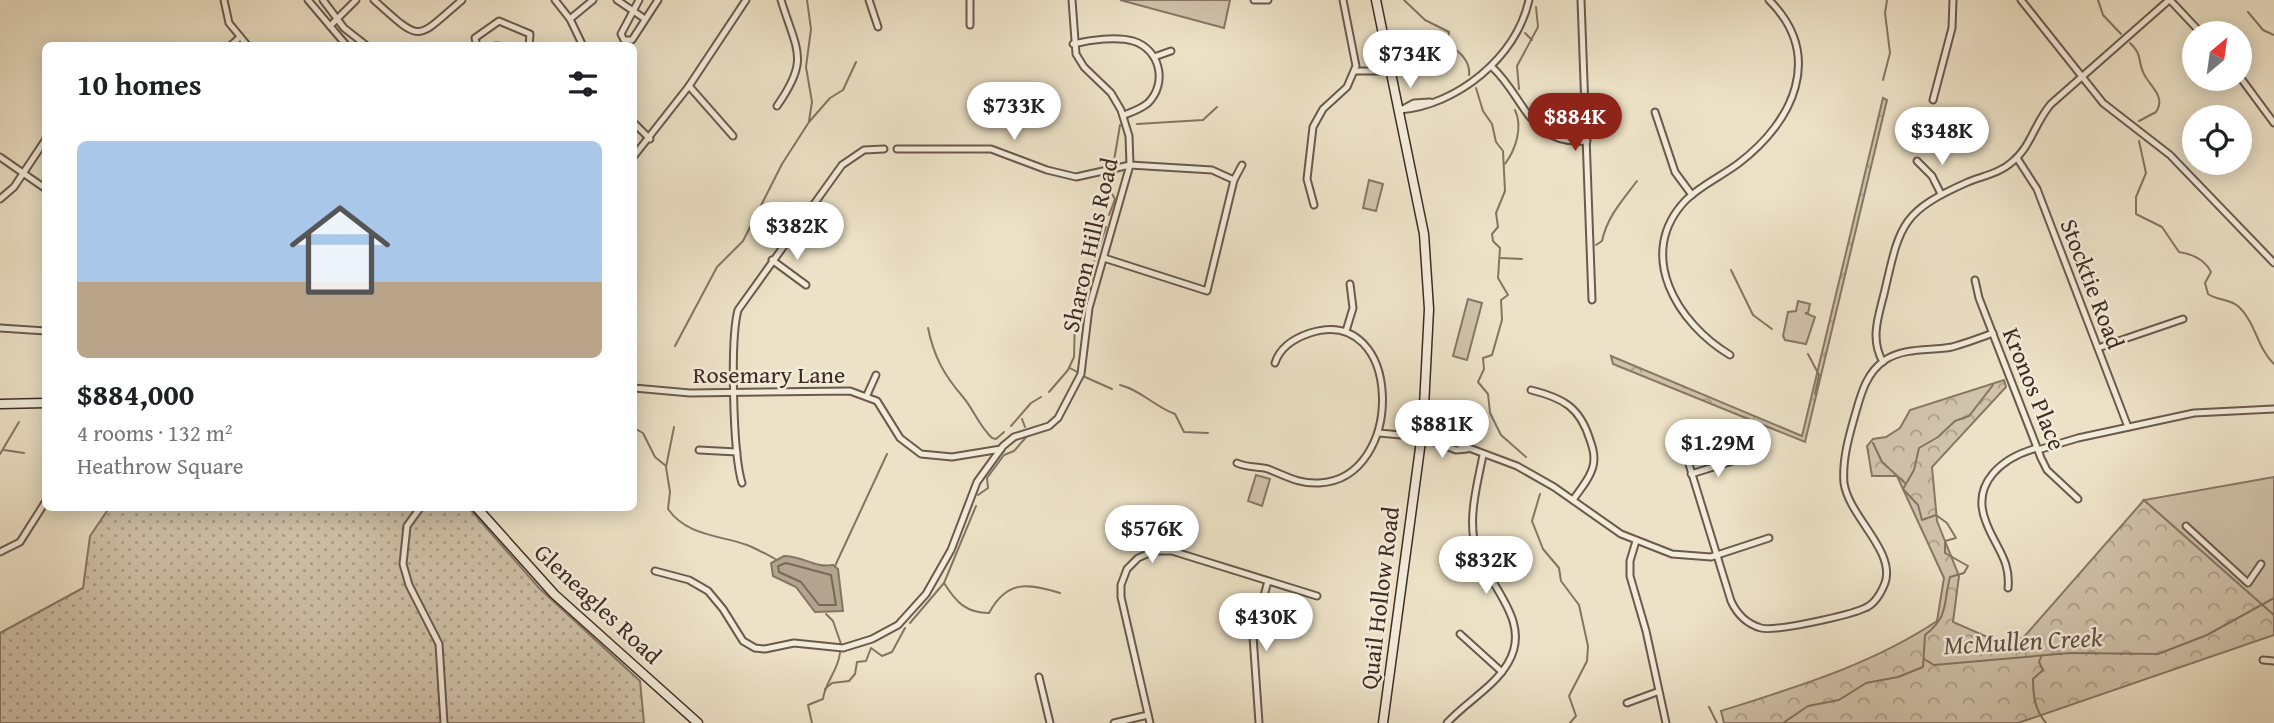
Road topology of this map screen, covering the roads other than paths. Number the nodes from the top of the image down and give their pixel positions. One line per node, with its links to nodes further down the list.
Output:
1 (224, 0): 35 (street)
2 (307, 0): 33 (street)
3 (323, 0): 28 (street)
4 (356, 0): 28 (street)
5 (374, 0): 6 (street)
6 (462, 0)
7 (555, 0): 29 (street)
8 (593, 0): 29 (street)
9 (617, 0): 27 (street)
10 (639, 0): 27 (street)
11 (658, 0): 30 (street)
12 (746, 0): 50 (street)
13 (781, 0): 53 (street)
14 (869, 0): 34 (street)
15 (970, 0): 32 (street)
16 (1072, 0): 43 (street, Sharon Hills Road)
17 (1254, 0): 18 (street)
18 (1268, 0)
19 (1343, 0): 47 (street)
20 (1376, 0): 48 (main road, Quail Hollow Road)
21 (1529, 0): 46 (street)
22 (1581, 0): 61 (street)
23 (1769, 0): 75 (street)
24 (1953, 0): 52 (street)
25 (2021, 0): 49 (street)
26 (2169, 0): 31 (street); 49 (street)
27 (633, 11): 30 (street); 30 (street)
28 (337, 19): 33 (street); 39 (street)
29 (570, 19): 42 (street)
30 (645, 19)
31 (2190, 21)
32 (970, 25)
33 (330, 26): 38 (street)
34 (878, 27)
35 (240, 37): 36 (street); 37 (street)
36 (234, 42)
37 (244, 42)
38 (344, 42)
39 (363, 42)
40 (476, 42): 41 (street)
41 (529, 42)
42 (581, 42)
43 (1073, 44): 45 (street); 56 (street, Sharon Hills Road)
44 (1171, 51): 45 (street)
45 (1154, 57): 56 (street)
46 (1492, 67): 54 (street); 61 (street)
47 (1355, 71): 48 (street); 77 (street)
48 (1391, 71): 54 (main road, Quail Hollow Road)
49 (2081, 78): 67 (street); 80 (street)
50 (689, 86): 59 (street); 60 (street)
51 (2250, 91): 57 (street)
52 (1933, 100)
53 (777, 106)
54 (1400, 110): 104 (main road, Quail Hollow Road)
55 (1655, 112): 75 (street)
56 (1124, 115): 69 (street, Sharon Hills Road)
57 (2274, 123)
58 (637, 126): 60 (street)
59 (733, 136)
60 (650, 139): 65 (street)
61 (1587, 141): 84 (street)
62 (42, 145): 71 (street)
63 (884, 149): 79 (street)
64 (897, 149): 69 (street)
65 (637, 153)
66 (0, 157): 71 (street)
67 (2017, 159): 74 (street); 90 (street, Stocktie Road)
68 (1917, 161): 74 (street)
69 (1130, 165): 72 (street); 78 (street, Sharon Hills Road)
70 (1242, 165): 72 (street)
71 (23, 175): 73 (street); 76 (street)
72 (1234, 180): 78 (street)
73 (42, 187)
74 (1941, 194): 92 (street)
75 (1692, 195): 91 (street)
76 (0, 200)
77 (1314, 205)
78 (1104, 258): 106 (street, Sharon Hills Road)
79 (772, 260): 83 (street); 97 (street)
80 (2274, 263)
81 (1975, 280): 89 (street, Kronos Place)
82 (1350, 284): 88 (street)
83 (806, 285)
84 (1592, 300)
85 (2183, 319): 90 (street)
86 (0, 328): 87 (street)
87 (42, 331)
88 (1346, 331): 93 (street); 103 (street)
89 (1993, 333): 92 (street); 107 (street, Kronos Place)
90 (2098, 348): 102 (street, Stocktie Road)
91 (1730, 355)
92 (1883, 362): 124 (street)
93 (1275, 363)
94 (876, 374): 98 (street)
95 (637, 388): 97 (street, Rosemary Lane)
96 (1531, 390): 116 (street)
97 (735, 392): 98 (street, Rosemary Lane); 109 (street)
98 (867, 395): 106 (street, Rosemary Lane)
99 (42, 403): 100 (main road)
100 (0, 404)
101 (2274, 409): 102 (street)
102 (2128, 427): 107 (street)
103 (1378, 433): 104 (street); 112 (street)
104 (1421, 437): 110 (street); 144 (main road, Quail Hollow Road)
105 (1683, 437): 113 (street)
106 (1001, 449): 126 (street, Sharon Hills Road)
107 (2038, 449): 115 (street, Kronos Place); 128 (street)
108 (699, 450): 109 (street)
109 (737, 452): 114 (street)
110 (1483, 454): 116 (street); 133 (street)
111 (1736, 460): 113 (street)
112 (1237, 463)
113 (1691, 474): 124 (street)
114 (742, 484)
115 (2078, 499)
116 (1573, 500): 122 (street)
117 (42, 507): 123 (street)
118 (418, 511): 138 (street)
119 (480, 511): 139 (main road, Gleneagles Road)
120 (2186, 526): 125 (street)
121 (1769, 538): 124 (street)
122 (1636, 541): 124 (street); 135 (street)
123 (0, 552)
124 (1717, 554)
125 (2261, 565)
126 (655, 571)
127 (1268, 582): 129 (street); 137 (street); 143 (street)
128 (2008, 588)
129 (1317, 596)
130 (1460, 634): 133 (street)
131 (2263, 660): 132 (street)
132 (2274, 661)
133 (1503, 672): 145 (street)
134 (1039, 677): 140 (street)
135 (1657, 692): 136 (street); 146 (street)
136 (1627, 703)
137 (1149, 715): 141 (street); 142 (street)
138 (444, 723)
139 (698, 723)
140 (1050, 723)
141 (1114, 723)
142 (1150, 723)
143 (1259, 723)
144 (1383, 723)
145 (1447, 723)
146 (1666, 723)

